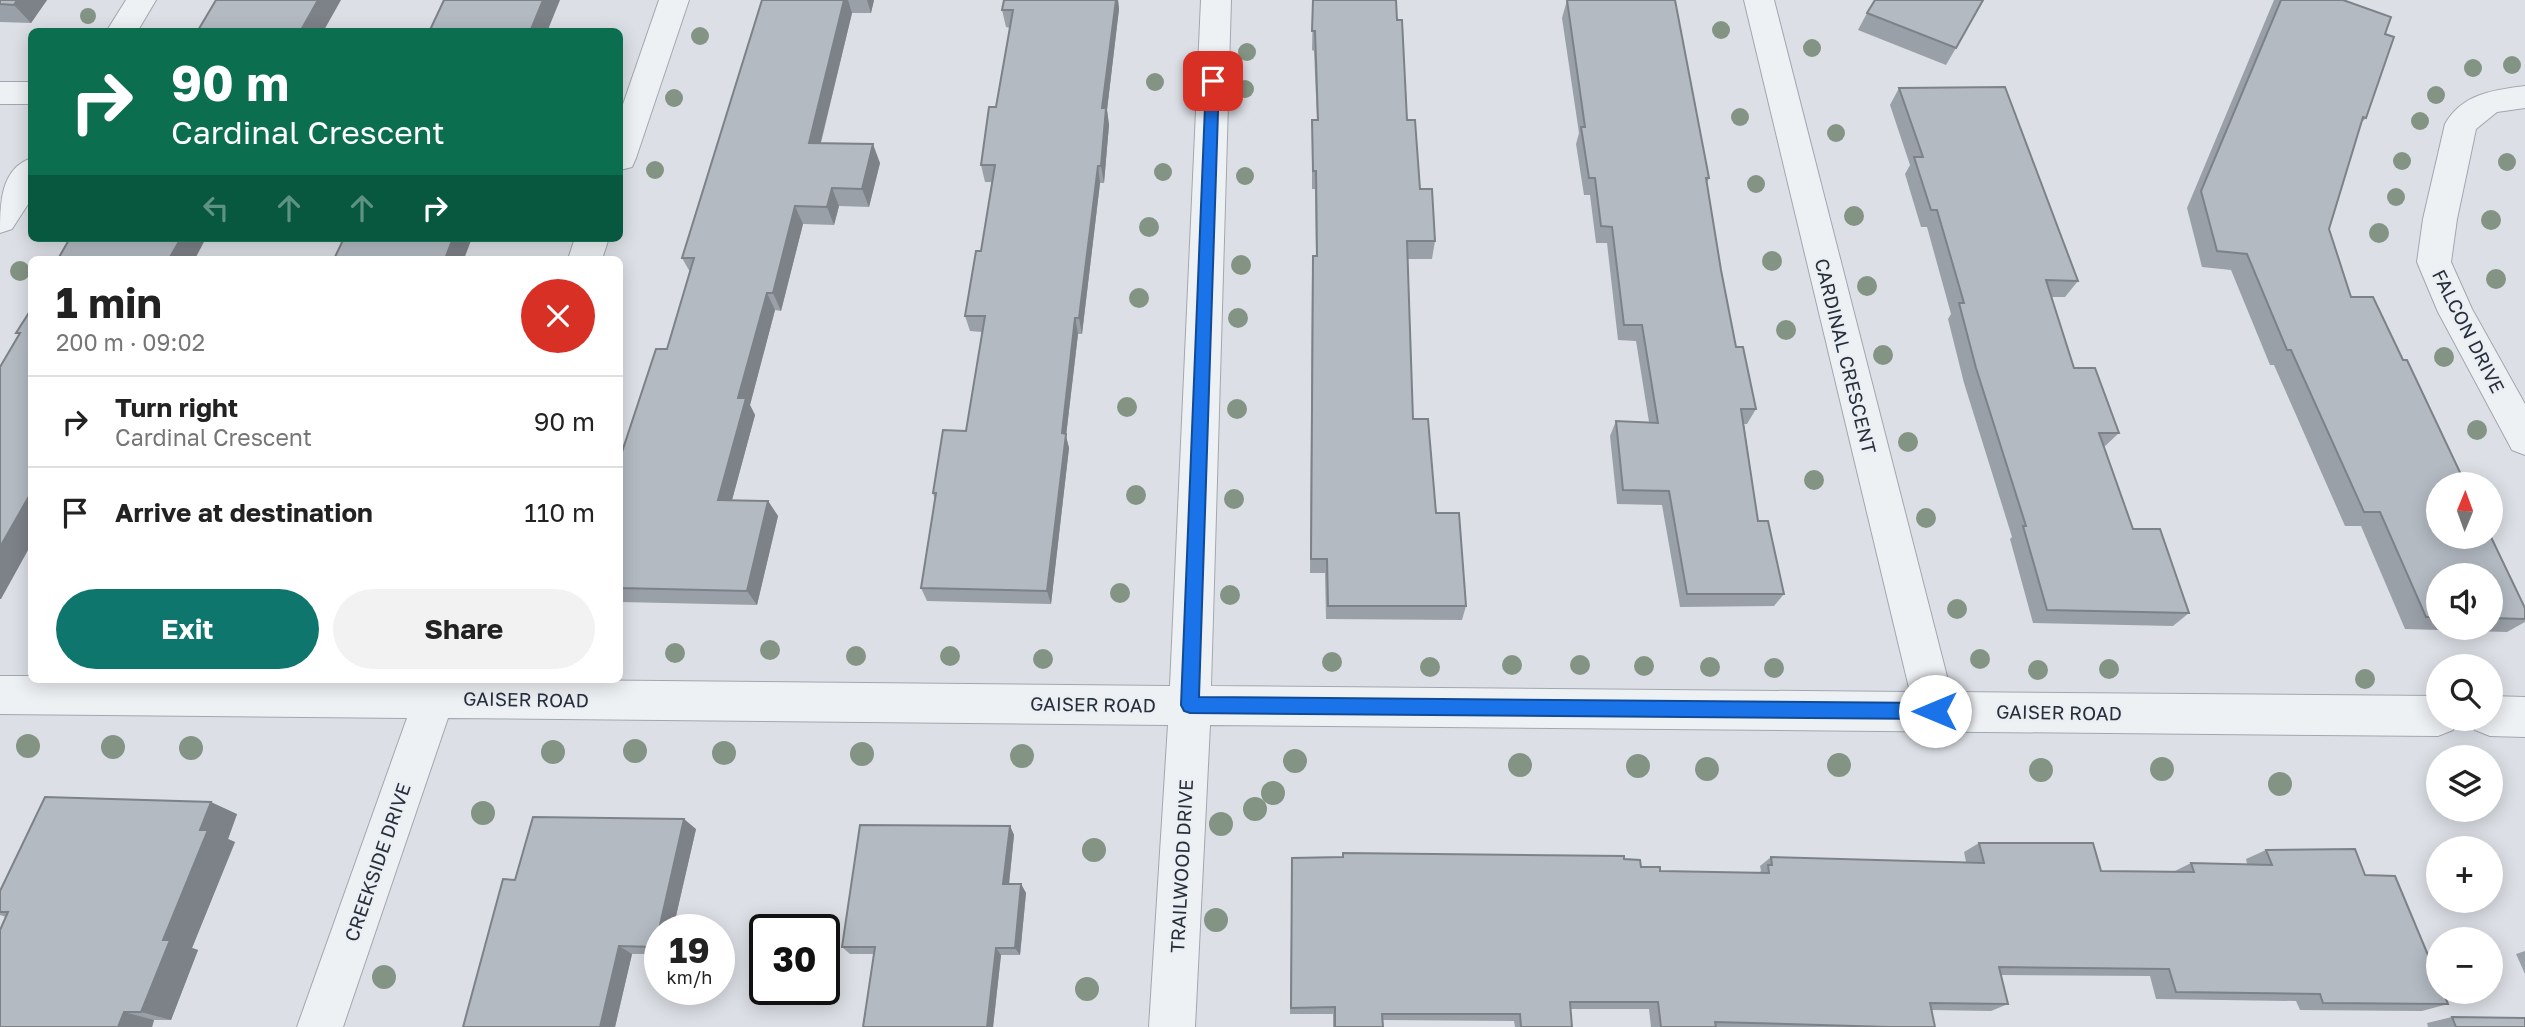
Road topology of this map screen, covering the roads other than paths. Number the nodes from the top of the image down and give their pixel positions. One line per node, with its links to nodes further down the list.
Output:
1 (141, 0): 5 (street)
2 (674, 0): 9 (street)
3 (1216, 0): 15 (street)
4 (1759, 0): 16 (street, CARDINAL CRESCENT)
5 (124, 28)
6 (0, 93): 7 (street)
7 (28, 93)
8 (2525, 97): 12 (street, FALCON DRIVE)
9 (623, 149)
10 (28, 176): 11 (street)
11 (0, 219)
12 (2525, 439)
13 (437, 688): 14 (street, GAISER ROAD); 15 (street, GAISER ROAD); 20 (street, CREEKSIDE DRIVE)
14 (0, 695)
15 (1190, 705): 16 (street, GAISER ROAD); 21 (street, TRAILWOOD DRIVE)
16 (1935, 711): 17 (street, GAISER ROAD)
17 (2426, 716)
18 (2503, 716): 19 (street)
19 (2525, 717)
20 (320, 1027)
21 (1172, 1027)

